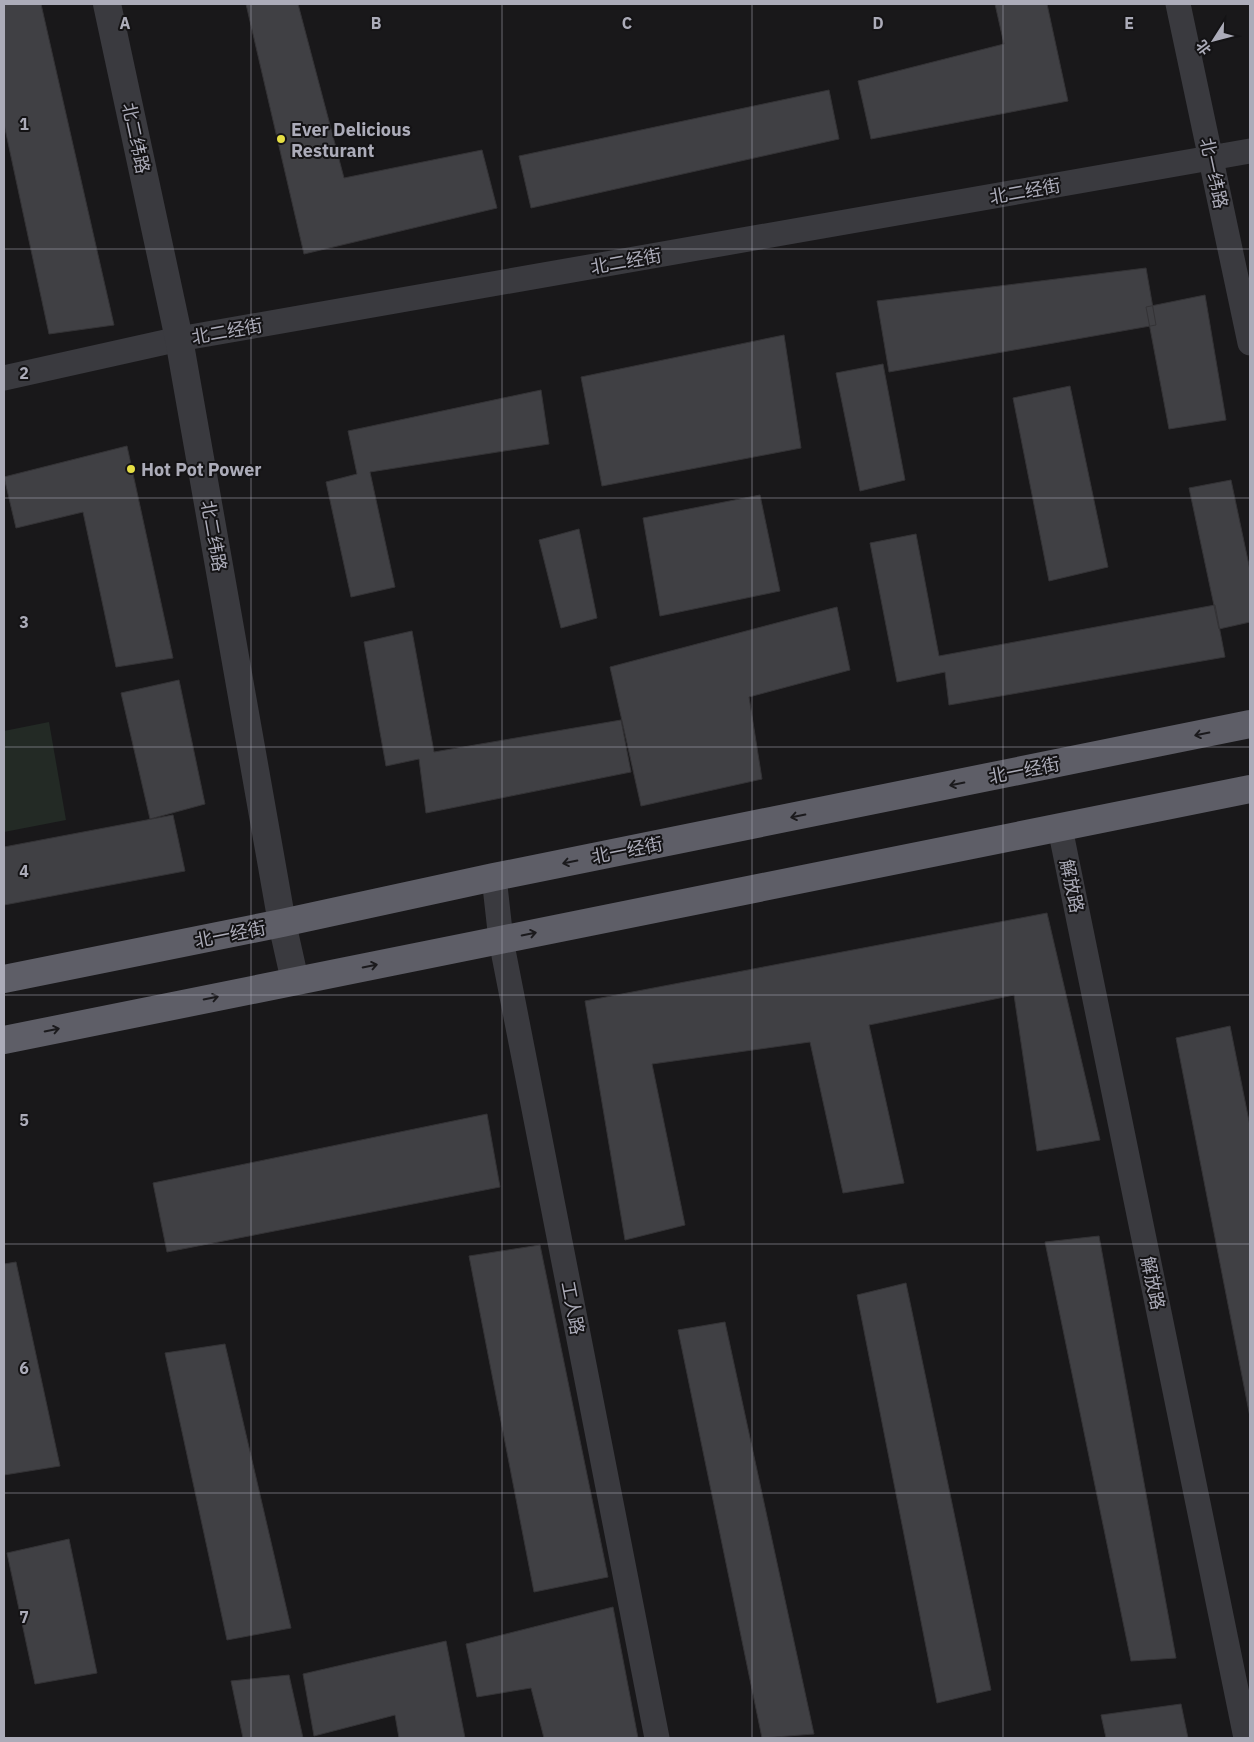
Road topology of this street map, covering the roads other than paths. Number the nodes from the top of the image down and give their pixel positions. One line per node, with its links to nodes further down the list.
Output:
1 (107, 4): 5 (street, 北二纬路)
2 (1178, 4): 4 (street, 北一纬路)
3 (1250, 151): 4 (street, 北二经街)
4 (1211, 158): 5 (street, 北二经街); 6 (street, 北一纬路)
5 (179, 339): 7 (street, 北二经街); 12 (street, 北二纬路)
6 (1250, 343)
7 (4, 378)
8 (1250, 724): 11 (highway, 北一经街, one-way to 11)
9 (1250, 789): 10 (highway)
10 (1060, 828): 13 (highway, one-way to 10); 18 (street, 解放路)
11 (494, 877): 12 (highway, 北一经街); 13 (street, 工人路)
12 (282, 923): 14 (highway, 北一经街); 15 (street, 北二纬路)
13 (501, 940): 15 (highway, one-way to 13); 17 (street, 工人路)
14 (4, 979)
15 (295, 981): 16 (highway, one-way to 15)
16 (4, 1040)
17 (657, 1738)
18 (1246, 1738)

